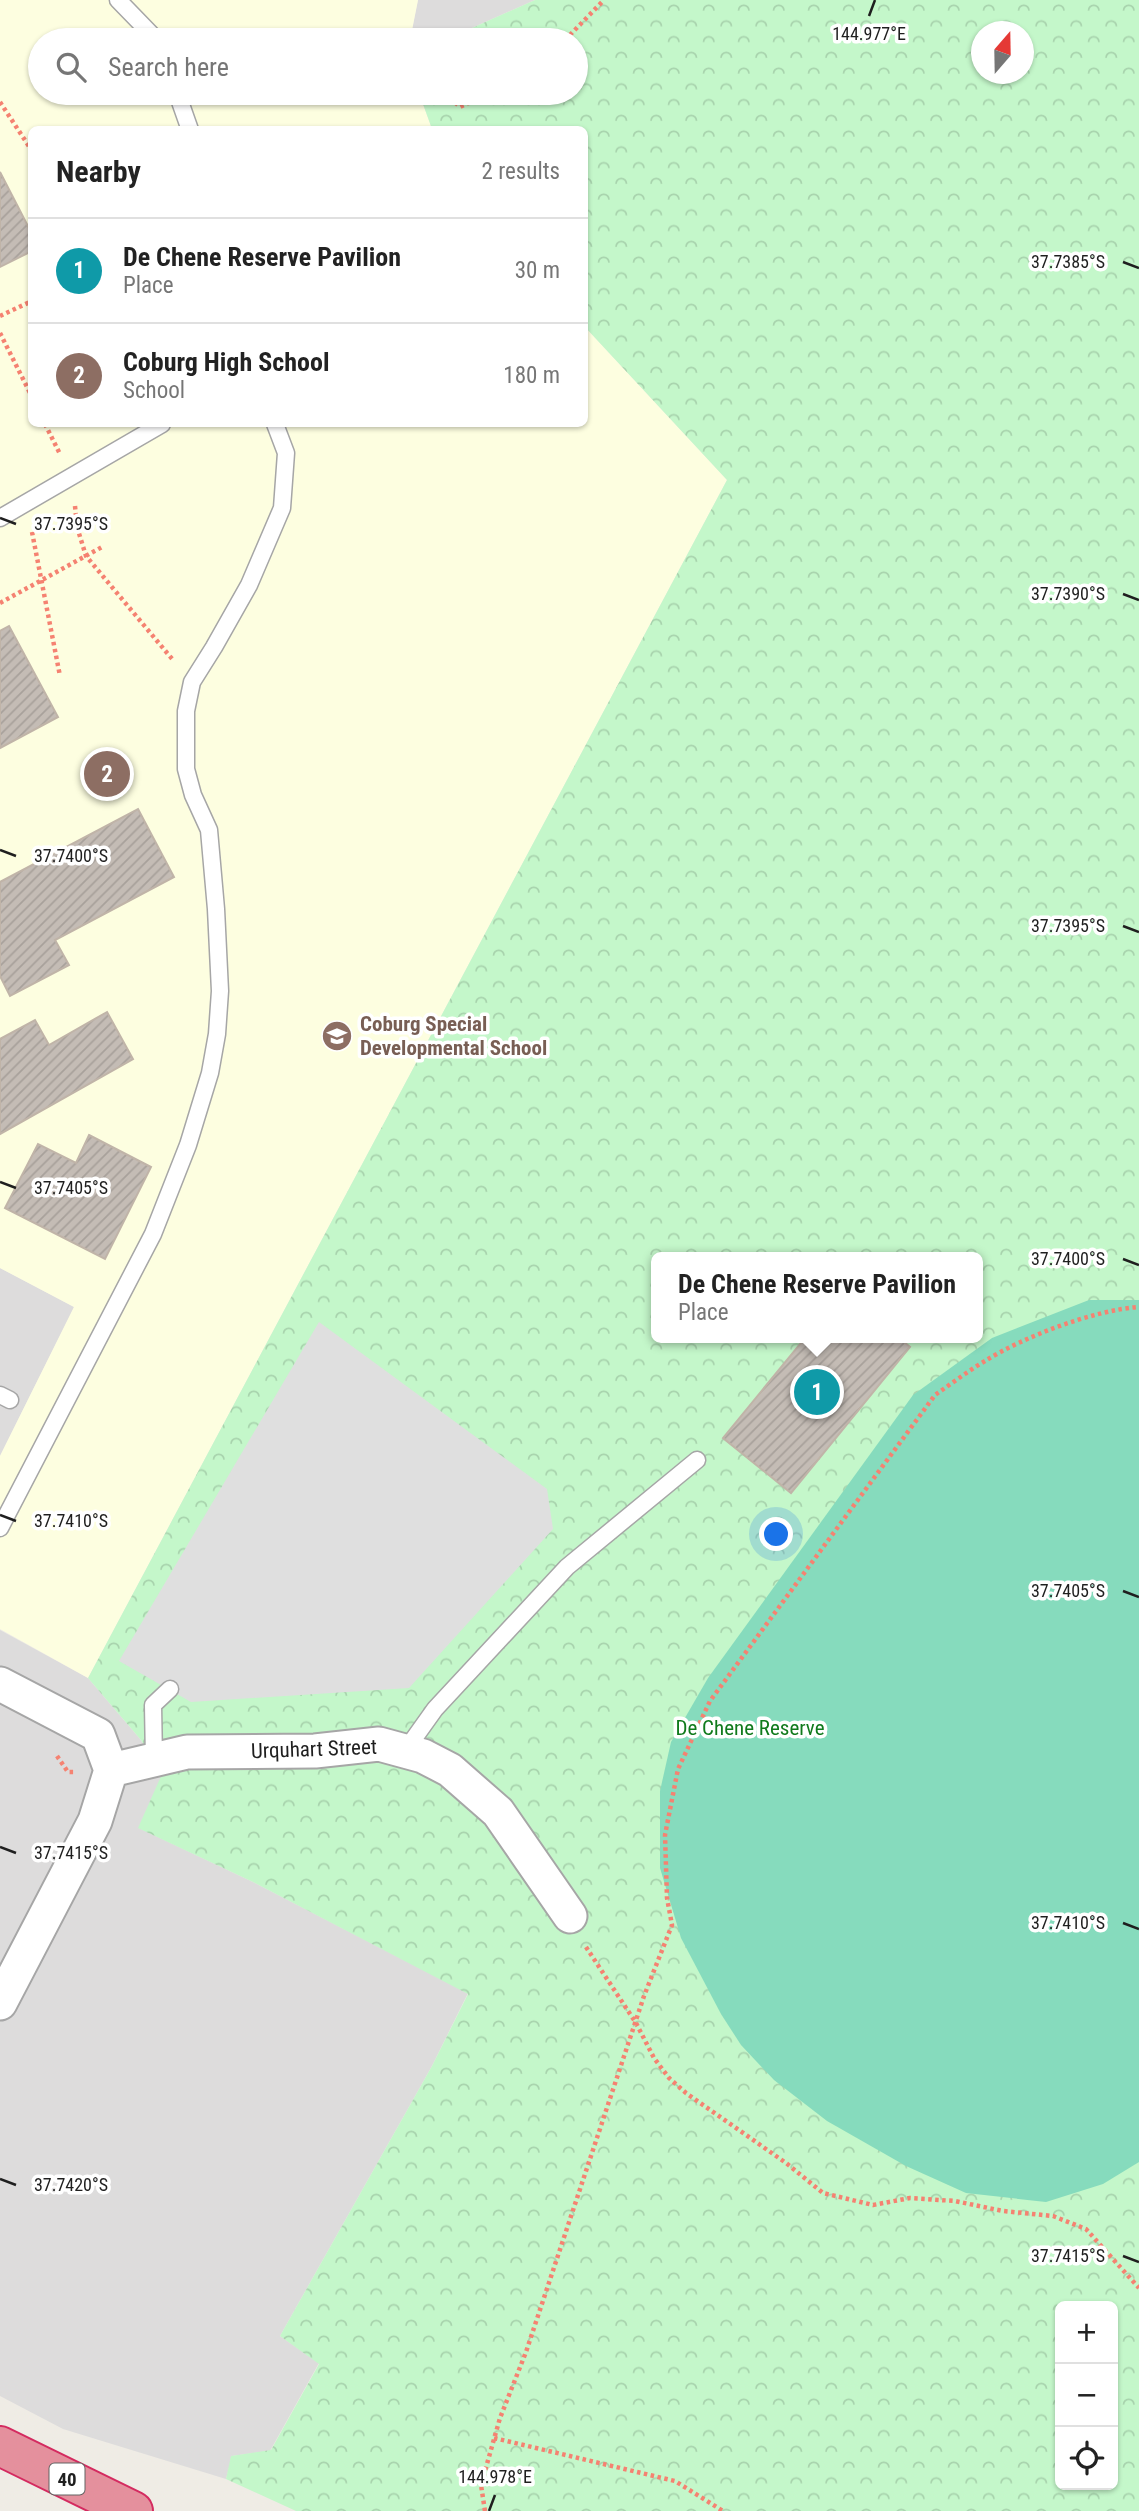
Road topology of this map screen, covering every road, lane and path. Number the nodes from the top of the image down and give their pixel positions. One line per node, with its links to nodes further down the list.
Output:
1 (118, 0): 3 (lane)
2 (604, 0): 4 (path)
3 (146, 28)
4 (577, 28)
5 (0, 102): 8 (path)
6 (181, 105): 7 (lane)
7 (189, 126)
8 (28, 145)
9 (28, 304): 10 (path)
10 (0, 316)
11 (0, 334): 12 (path)
12 (28, 389)
13 (46, 427): 16 (path)
14 (157, 427): 16 (lane)
15 (276, 427): 24 (lane)
16 (71, 476): 17 (lane); 20 (path)
17 (26, 503): 18 (lane); 21 (path)
18 (0, 517)
19 (102, 547): 20 (path)
20 (86, 556): 21 (path); 24 (path)
21 (41, 580): 22 (path); 23 (path)
22 (0, 603)
23 (60, 676)
24 (192, 682): 27 (lane)
25 (1139, 1307): 35 (path)
26 (696, 1460): 30 (lane)
27 (0, 1528)
28 (0, 1684): 32 (street)
29 (170, 1689): 31 (lane)
30 (405, 1751): 31 (street, Urquhart Street); 33 (street, Urquhart Street)
31 (154, 1760): 32 (street, Urquhart Street)
32 (111, 1770): 34 (street)
33 (570, 1916): 35 (path)
34 (0, 2003)
35 (636, 2022): 36 (path); 37 (path)
36 (1139, 2288)
37 (494, 2438): 40 (path); 41 (path)
38 (0, 2446): 39 (highway, 40)
39 (134, 2511)
40 (485, 2511)
41 (723, 2511)

